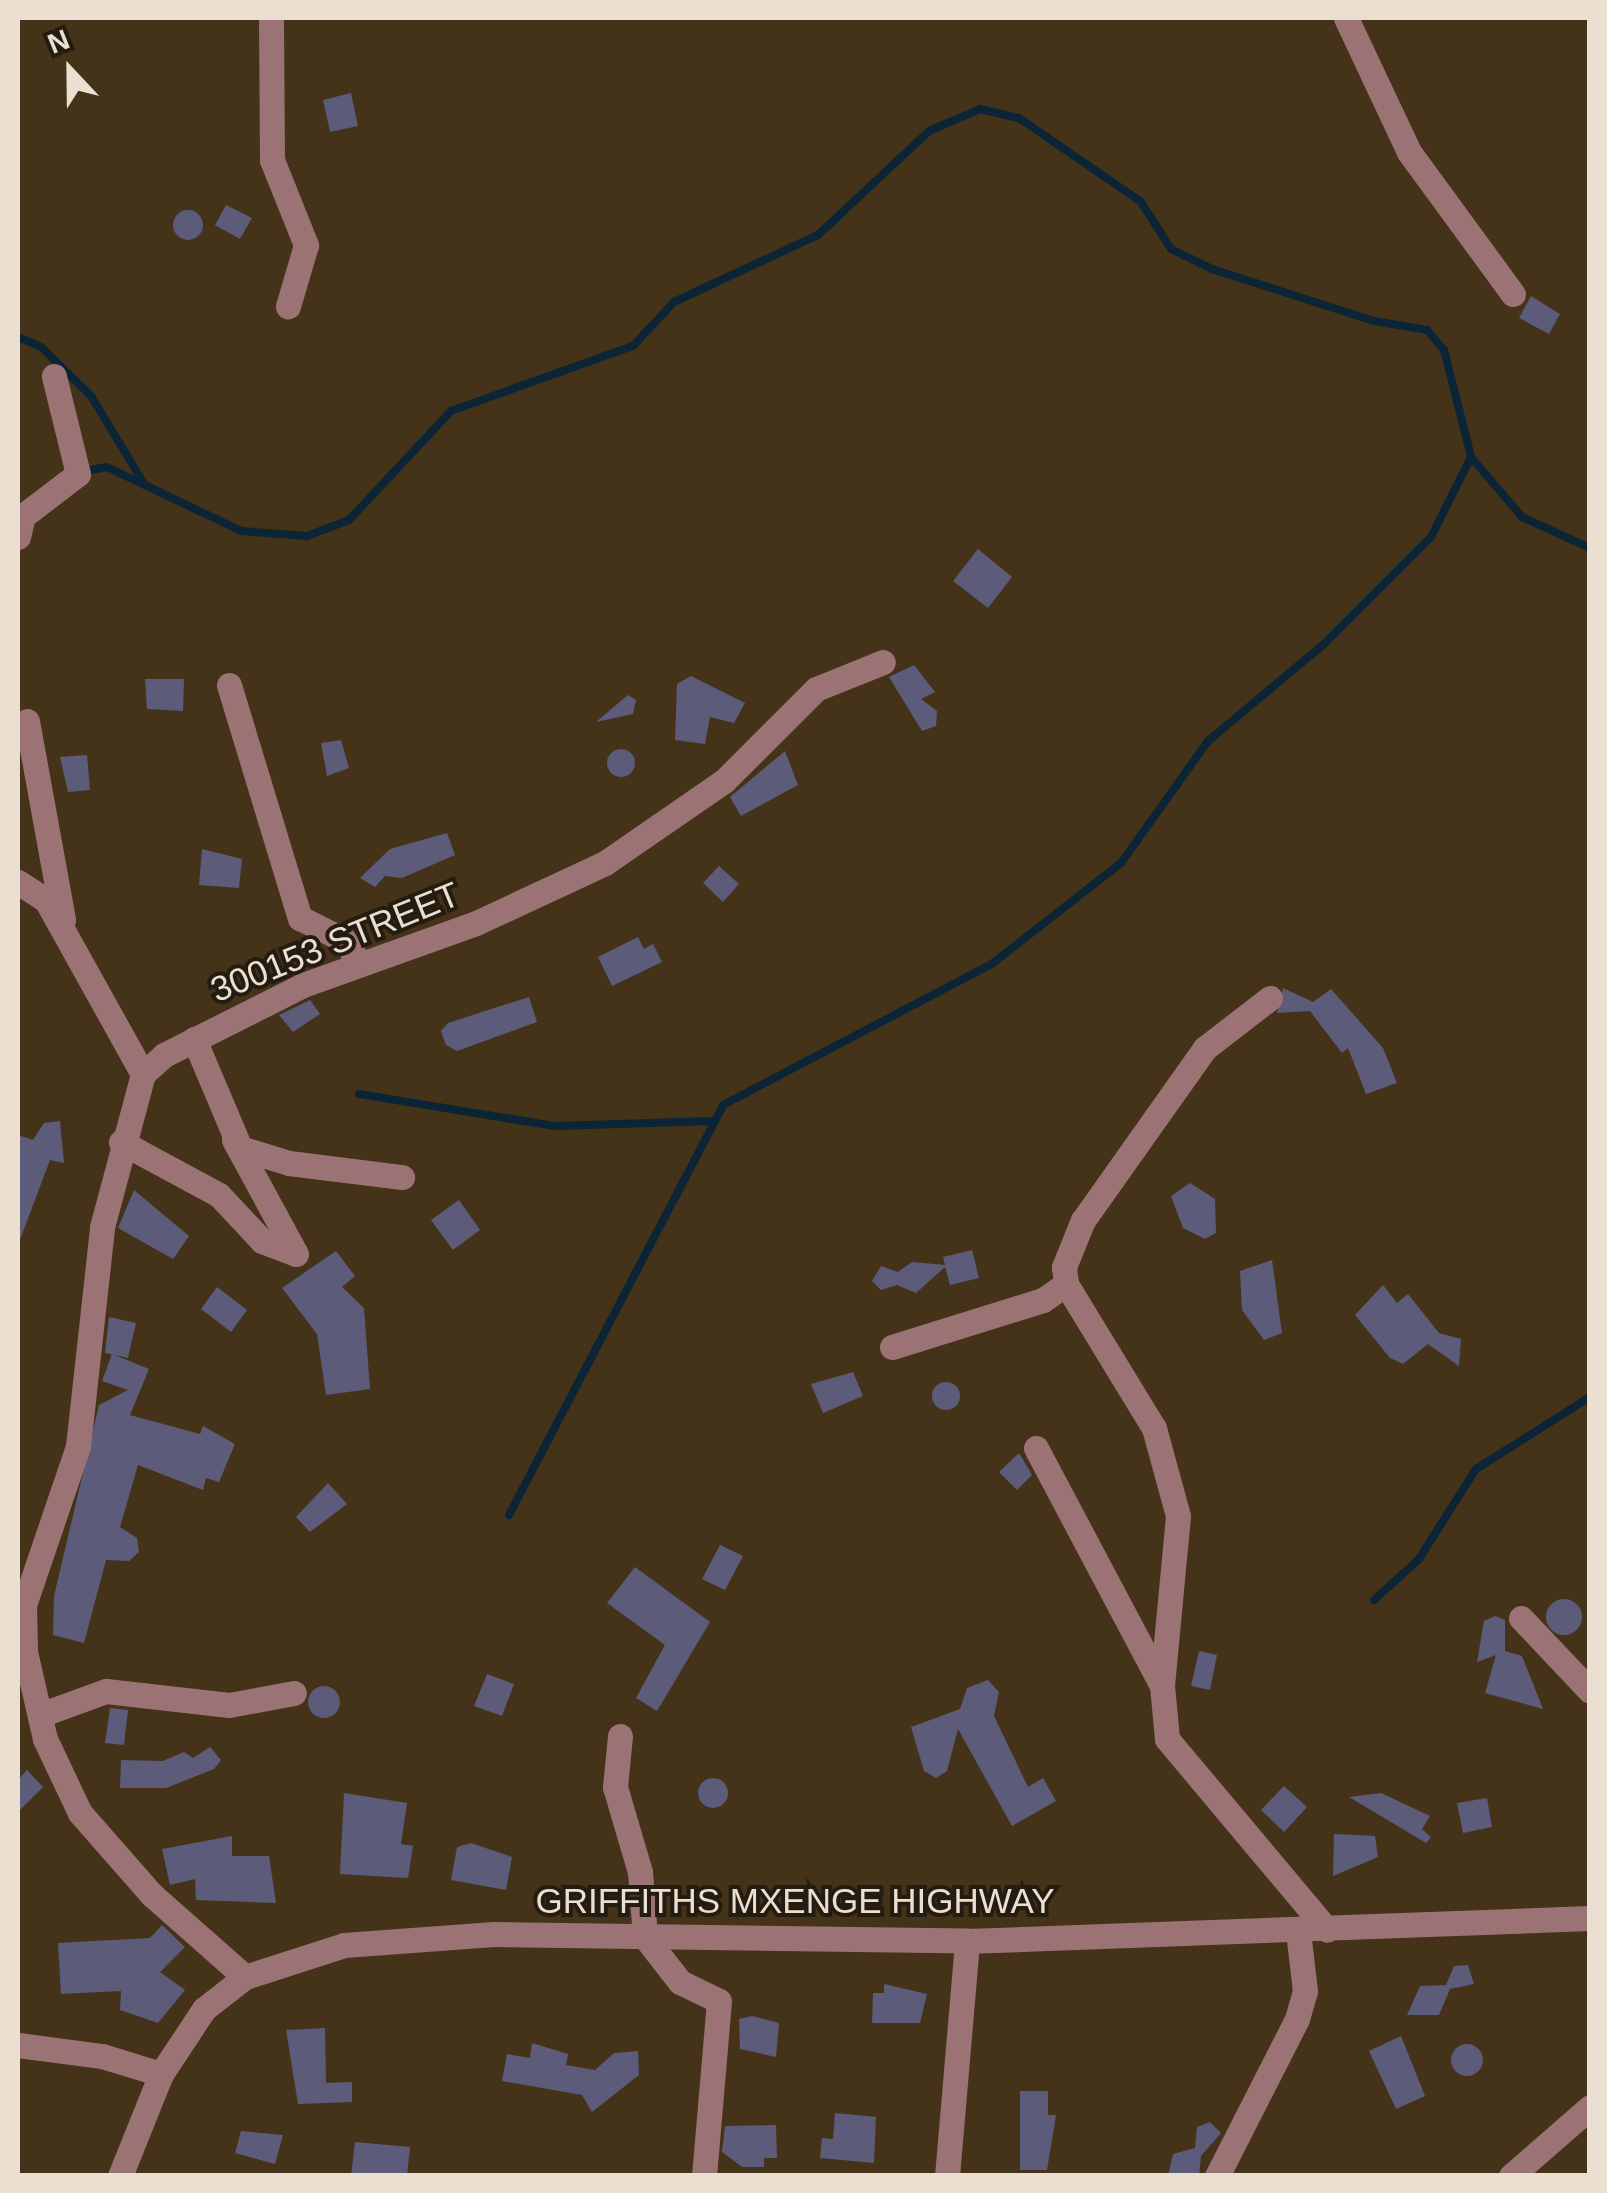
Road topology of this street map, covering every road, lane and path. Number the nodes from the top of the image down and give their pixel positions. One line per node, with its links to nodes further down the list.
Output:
1 (271, 18): 4 (street)
2 (1346, 18): 3 (street)
3 (1513, 294)
4 (288, 306)
5 (54, 376): 6 (street)
6 (18, 537)
7 (883, 662): 12 (street, 300153 STREET)
8 (229, 684): 12 (street)
9 (25, 732): 11 (street)
10 (18, 882): 11 (street)
11 (66, 935): 15 (street)
12 (359, 962): 14 (street, 300153 STREET)
13 (1270, 998): 19 (street)
14 (194, 1039): 15 (street, 300153 STREET); 16 (street)
15 (144, 1074): 17 (street)
16 (234, 1140): 17 (street); 18 (street)
17 (120, 1142): 23 (street)
18 (402, 1177)
19 (1066, 1284): 20 (street); 24 (street)
20 (892, 1347)
21 (1036, 1448): 24 (street)
22 (1521, 1618): 25 (street)
23 (20, 1620): 27 (street)
24 (1162, 1685): 30 (street)
25 (1590, 1692)
26 (294, 1693): 27 (street)
27 (40, 1716): 34 (street)
28 (620, 1736): 32 (street)
29 (1590, 1918): 30 (street, GRIFFITHS MXENGE HIGHWAY)
30 (1327, 1930): 31 (street, GRIFFITHS MXENGE HIGHWAY)
31 (1298, 1931): 33 (street, GRIFFITHS MXENGE HIGHWAY); 41 (street)
32 (645, 1937): 33 (street, GRIFFITHS MXENGE HIGHWAY); 34 (street, GRIFFITHS MXENGE HIGHWAY); 39 (street)
33 (967, 1941): 40 (street)
34 (244, 1976): 36 (street, GRIFFITHS MXENGE HIGHWAY)
35 (18, 2045): 36 (street)
36 (160, 2074): 38 (street, GRIFFITHS MXENGE HIGHWAY)
37 (1590, 2107): 42 (street)
38 (120, 2176)
39 (704, 2176)
40 (947, 2176)
41 (1217, 2176)
42 (1511, 2176)

